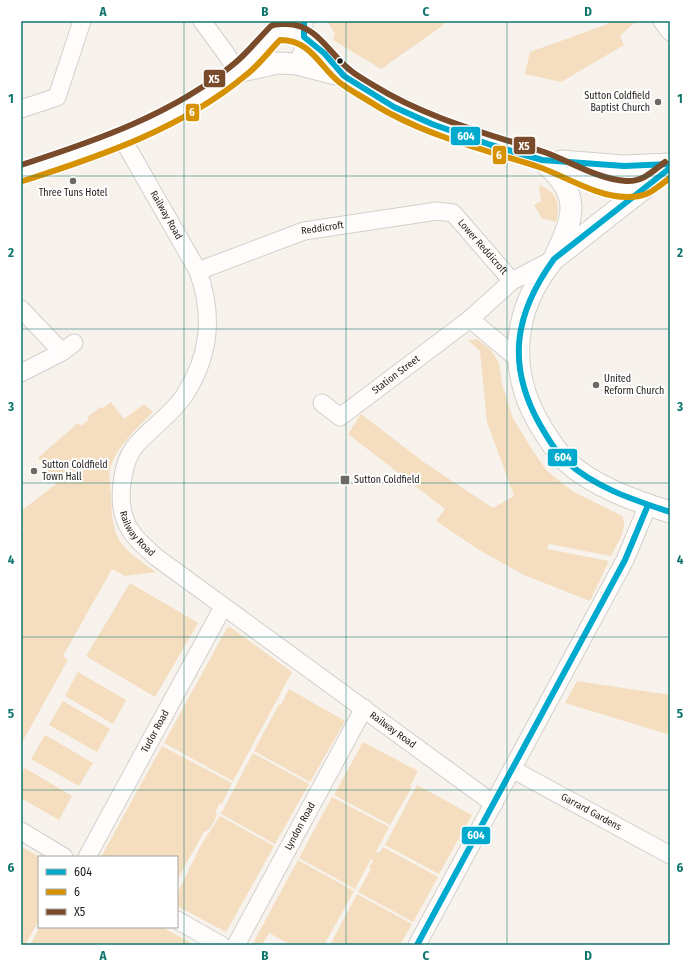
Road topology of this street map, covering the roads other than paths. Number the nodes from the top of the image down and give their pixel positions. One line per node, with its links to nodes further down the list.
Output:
1 (82, 21): 10 (street)
2 (202, 21): 8 (street)
3 (662, 21): 6 (street)
4 (304, 29): 5 (main road); 7 (street); 9 (main road)
5 (278, 30): 7 (street); 8 (main road)
6 (670, 32)
7 (287, 63): 8 (main road); 9 (main road)
8 (238, 72): 11 (main road)
9 (344, 76): 12 (main road)
10 (21, 109)
11 (122, 138): 15 (main road); 19 (street, Railway Road)
12 (542, 160): 13 (main road); 16 (main road); 18 (main road)
13 (670, 164)
14 (670, 168): 16 (main road)
15 (21, 173)
16 (643, 188): 18 (main road)
17 (453, 213): 19 (street, Reddicroft); 20 (street, Lower Reddicroft)
18 (554, 259): 20 (street, Station Street); 23 (main road)
19 (198, 271): 28 (street, Railway Road)
20 (512, 281): 22 (street, Station Street)
21 (21, 309): 24 (street)
22 (470, 319): 23 (street); 25 (street, Station Street)
23 (518, 359): 26 (main road)
24 (21, 373)
25 (322, 403)
26 (648, 505): 27 (main road); 30 (street)
27 (670, 512)
28 (223, 607): 29 (street, Railway Road); 35 (street, Tudor Road)
29 (364, 708): 31 (street, Railway Road); 38 (street, Lyndon Road)
30 (512, 770): 31 (street); 33 (street, Garrard Gardens)
31 (494, 804): 39 (street)
32 (21, 831): 34 (street)
33 (670, 855)
34 (62, 856)
35 (88, 856)
36 (178, 921): 37 (street)
37 (221, 945)
38 (236, 945)
39 (417, 945)

